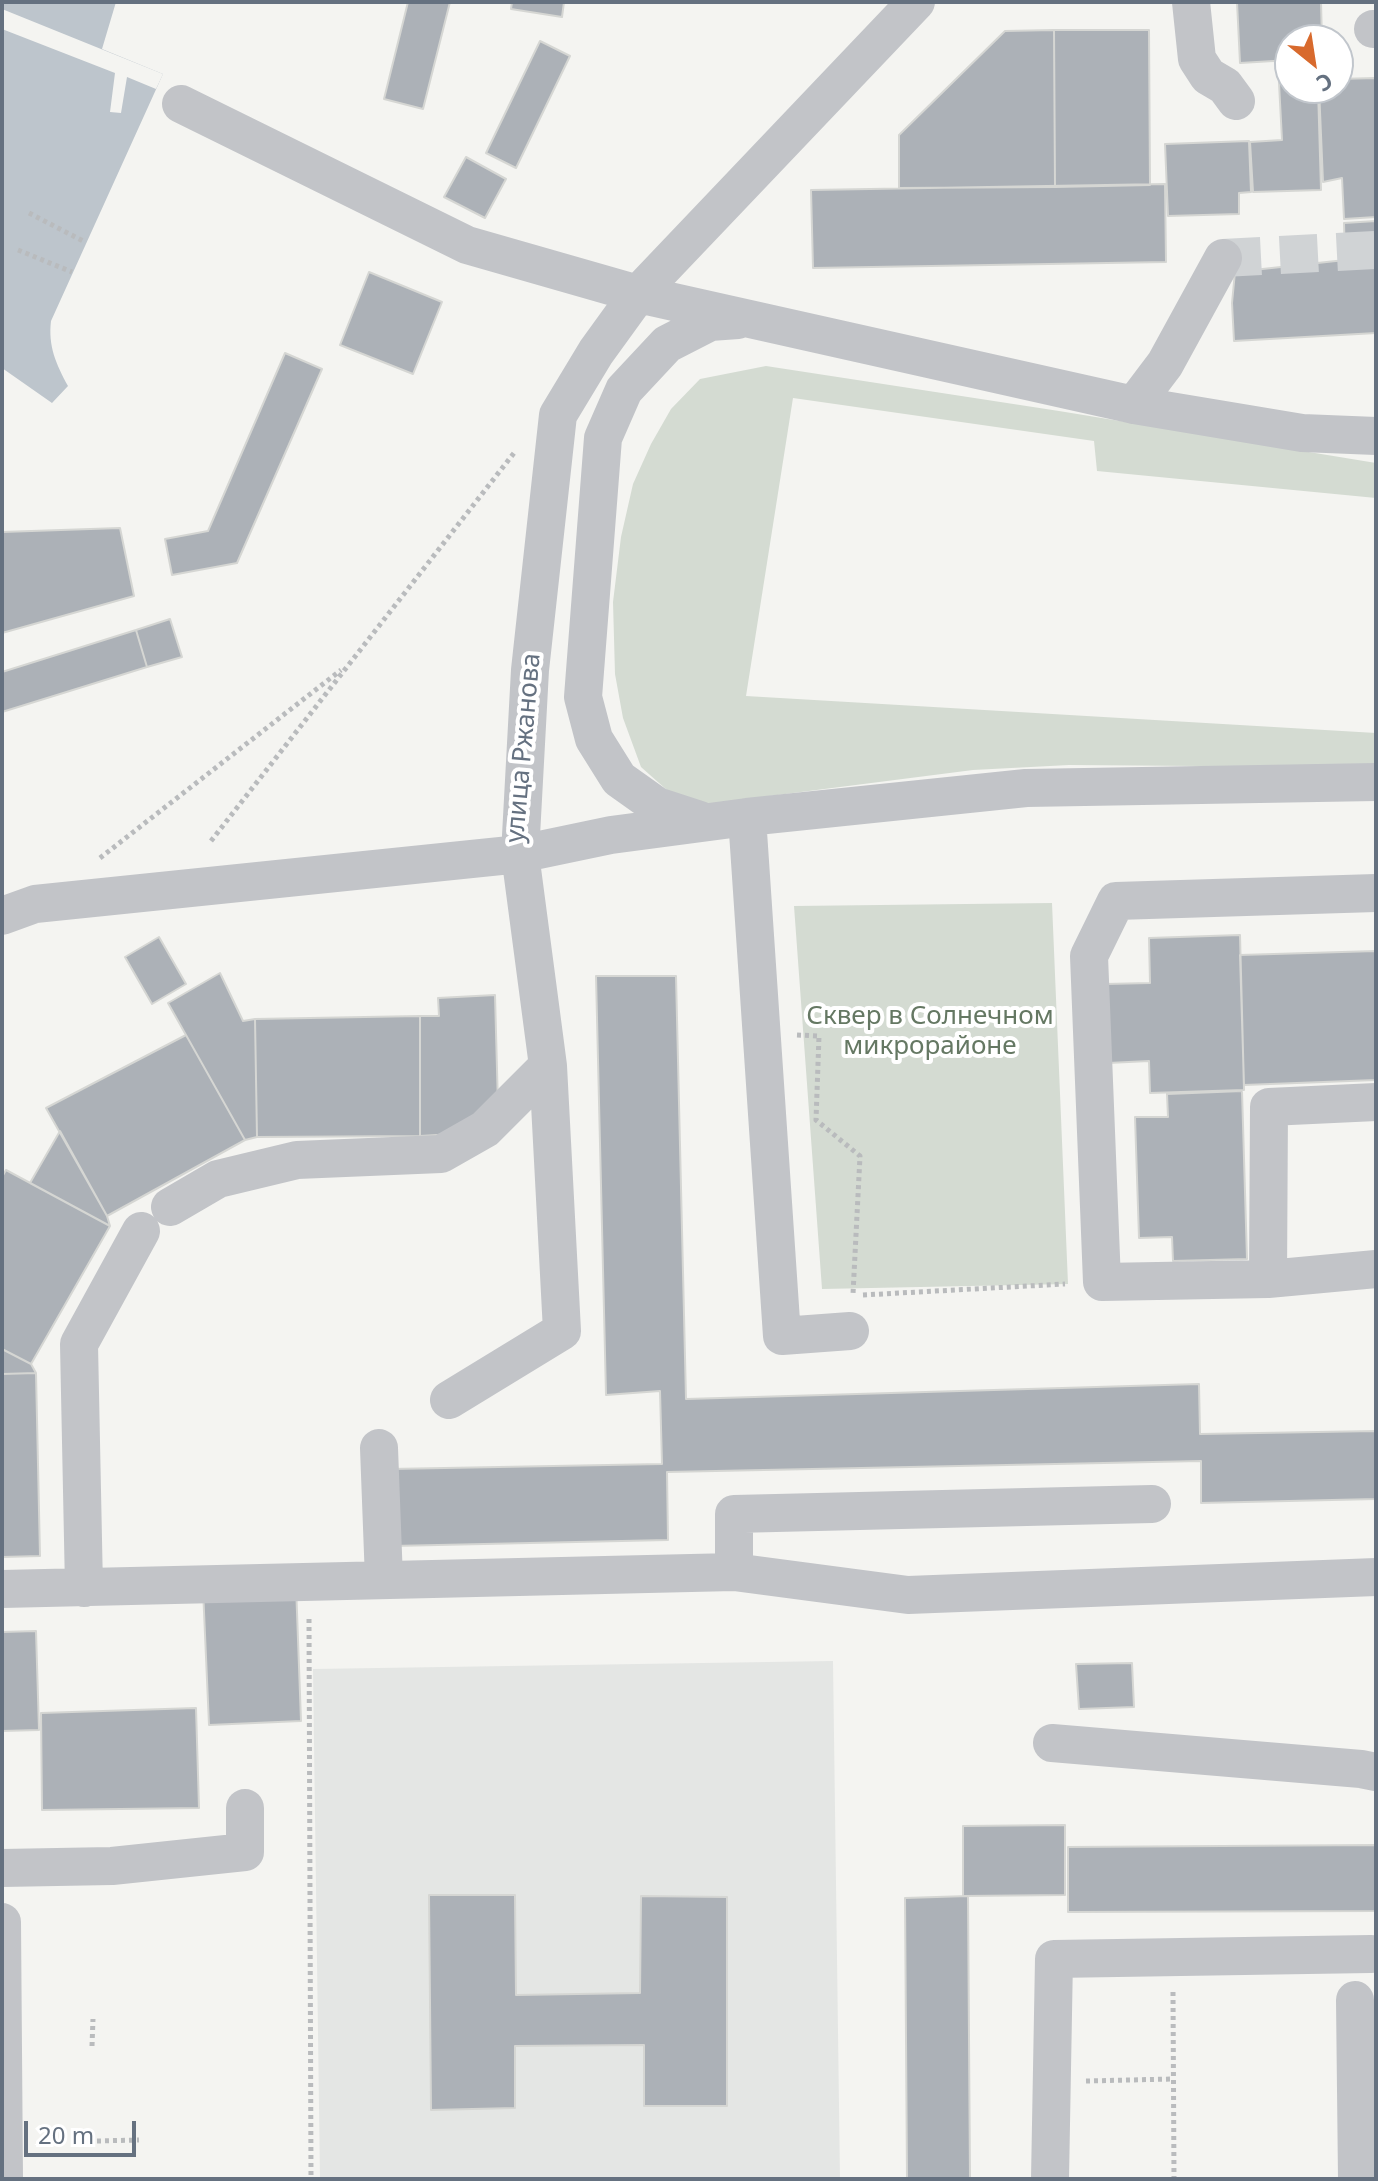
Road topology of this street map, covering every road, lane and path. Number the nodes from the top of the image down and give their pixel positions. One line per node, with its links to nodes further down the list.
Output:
1 (916, 2): 10 (street, улица Ржанова)
2 (1191, 2): 3 (street)
3 (1236, 101)
4 (181, 104): 10 (street)
5 (29, 213): 6 (path)
6 (85, 242)
7 (18, 250): 9 (path)
8 (1223, 258): 12 (street)
9 (72, 272)
10 (638, 294): 11 (street); 20 (street, улица Ржанова)
11 (755, 320): 12 (street); 18 (street)
12 (1134, 405): 13 (street)
13 (1376, 436)
14 (515, 452): 15 (path)
15 (348, 665): 19 (path); 21 (path)
16 (1376, 782): 17 (street)
17 (747, 817): 18 (street); 24 (street)
18 (707, 822): 20 (street)
19 (211, 841)
20 (520, 854): 23 (street, улица Ржанова); 25 (street)
21 (91, 865)
22 (1376, 893): 30 (street)
23 (2, 916)
24 (762, 1034): 31 (path); 32 (street)
25 (548, 1066): 27 (street); 33 (street)
26 (1376, 1102): 30 (street)
27 (170, 1207)
28 (141, 1231): 40 (street)
29 (1376, 1269): 30 (street)
30 (1268, 1279)
31 (1068, 1284)
32 (850, 1331)
33 (449, 1400)
34 (379, 1448): 38 (street)
35 (1152, 1504): 36 (street)
36 (734, 1572): 37 (street); 38 (street)
37 (1376, 1577)
38 (384, 1580): 39 (street)
39 (309, 1582): 40 (street); 57 (path)
40 (84, 1588): 41 (street)
41 (2, 1589)
42 (1052, 1743): 43 (street)
43 (1376, 1772)
44 (245, 1808): 45 (street)
45 (2, 1868)
46 (2, 1922): 56 (street)
47 (1371, 1954): 48 (street)
48 (1172, 1957): 52 (path); 53 (street)
49 (1355, 2000): 60 (street)
50 (93, 2019): 51 (path)
51 (92, 2046)
52 (1173, 2079): 53 (path); 59 (path)
53 (1052, 2082): 58 (street)
54 (139, 2140): 55 (path)
55 (97, 2141)
56 (4, 2179)
57 (311, 2179)
58 (1050, 2179)
59 (1174, 2179)
60 (1357, 2179)

